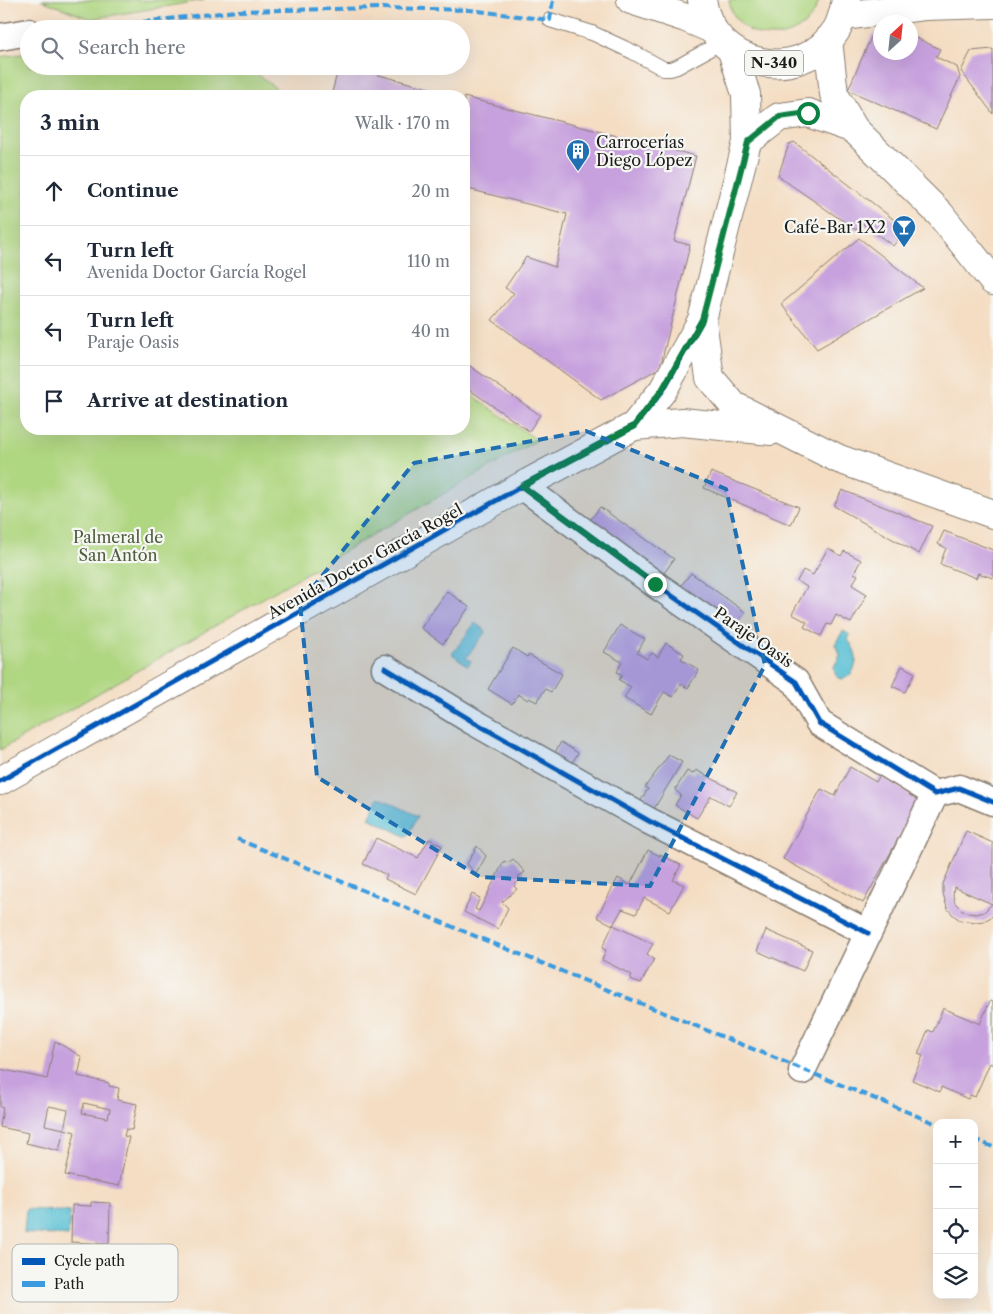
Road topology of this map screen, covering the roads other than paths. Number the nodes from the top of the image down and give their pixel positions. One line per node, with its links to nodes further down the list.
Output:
1 (631, 0): 9 (main road, N-340)
2 (702, 0): 9 (main road, Avenida Doctor García Rogel)
3 (993, 4): 4 (main road, N-340)
4 (845, 8): 8 (main road, N-340)
5 (550, 20): 9 (lane)
6 (20, 34): 7 (street)
7 (0, 37)
8 (828, 40): 9 (main road, N-340); 10 (main road)
9 (722, 41): 11 (main road, Avenida Doctor García Rogel)
10 (854, 129): 11 (main road); 12 (main road)
11 (748, 142): 13 (main road, Avenida Doctor García Rogel)
12 (993, 281)
13 (702, 320): 14 (main road, Avenida Doctor García Rogel); 15 (main road, Avenida Doctor García Rogel)
14 (634, 426): 15 (main road, Avenida Doctor García Rogel); 16 (main road, Avenida Doctor García Rogel)
15 (787, 433): 17 (main road)
16 (522, 486): 19 (main road, Avenida Doctor García Rogel); 20 (street, Paraje Oasis)
17 (993, 514)
18 (385, 668): 22 (street)
19 (0, 781)
20 (935, 794): 21 (street); 22 (street)
21 (993, 802)
22 (868, 933): 23 (street)
23 (802, 1071)

